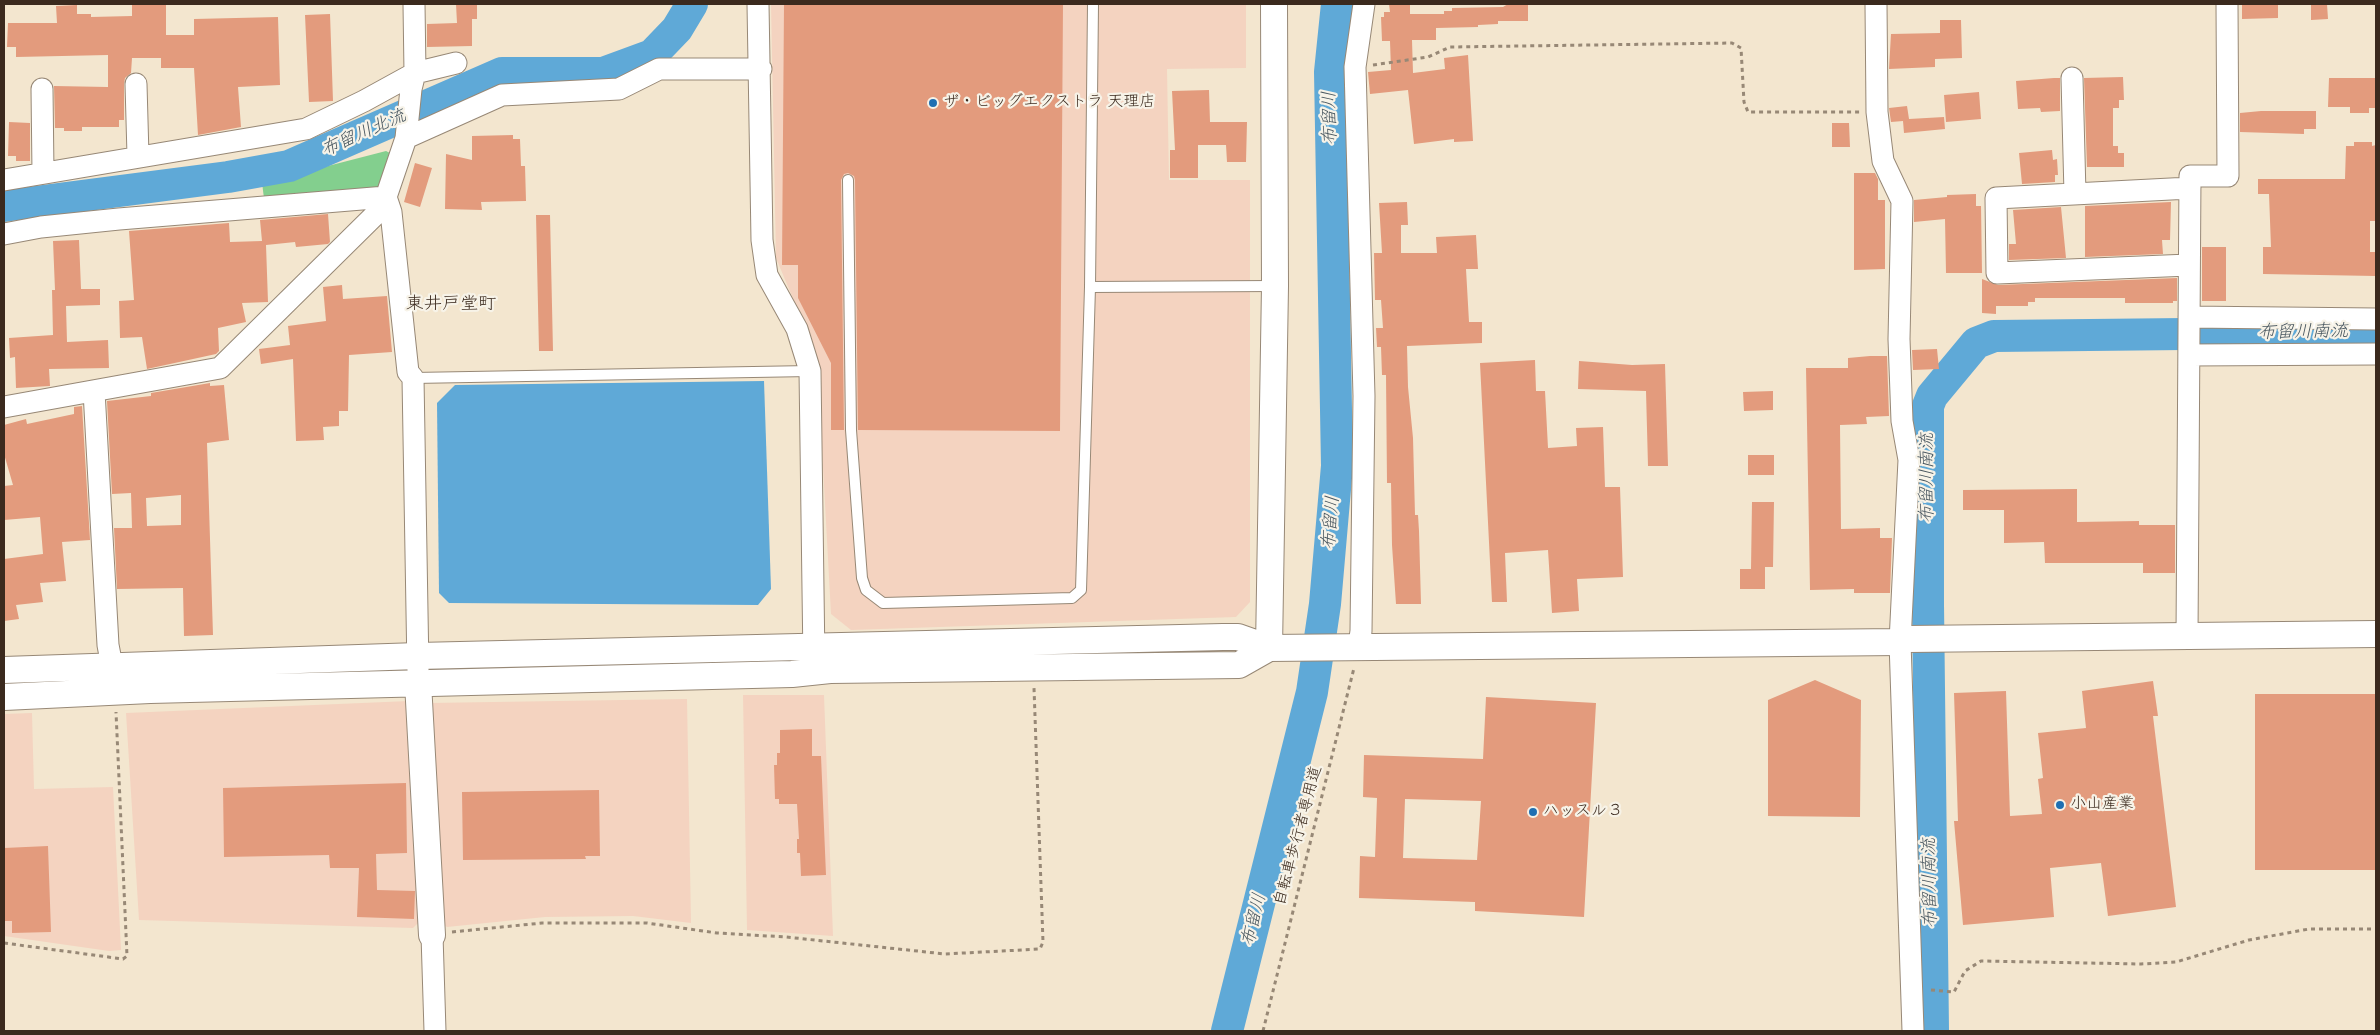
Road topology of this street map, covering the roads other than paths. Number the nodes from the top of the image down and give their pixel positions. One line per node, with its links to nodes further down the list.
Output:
1 (414, 4): 11 (street)
2 (758, 4): 9 (street)
3 (1093, 4): 25 (lane)
4 (1274, 4): 24 (street)
5 (1364, 4): 37 (street)
6 (1876, 4): 36 (street)
7 (2226, 4): 19 (street)
8 (456, 63): 11 (street)
9 (761, 69): 14 (street); 30 (street)
10 (2072, 78): 20 (street)
11 (413, 81): 14 (street); 15 (street)
12 (136, 84): 15 (street)
13 (42, 89): 16 (street)
14 (406, 133): 21 (street)
15 (138, 156): 16 (street)
16 (42, 173): 17 (street)
17 (4, 180)
18 (848, 180): 25 (lane)
19 (2190, 188): 20 (street); 23 (street)
20 (2075, 194): 23 (street)
21 (386, 196): 22 (street); 31 (street); 32 (street)
22 (4, 234)
23 (2189, 266): 26 (street)
24 (1275, 286): 25 (lane); 38 (street)
25 (1090, 287)
26 (2189, 317): 27 (street); 29 (street)
27 (2376, 318)
28 (2376, 354): 29 (street)
29 (2189, 355): 35 (street)
30 (810, 370): 31 (lane); 40 (street)
31 (414, 378): 39 (street)
32 (94, 391): 33 (street); 41 (street)
33 (4, 407)
34 (2376, 634): 35 (street)
35 (2187, 636): 36 (street)
36 (1904, 641): 37 (street); 48 (street)
37 (1351, 646): 38 (street)
38 (1276, 648): 40 (street); 40 (street)
39 (418, 656): 40 (street); 41 (street); 43 (street)
40 (814, 660): 43 (street)
41 (111, 666): 42 (street); 44 (street)
42 (4, 670)
43 (418, 683): 44 (street); 46 (street)
44 (117, 692): 45 (street)
45 (4, 696)
46 (432, 935): 47 (street)
47 (435, 1031)
48 (1913, 1031)

